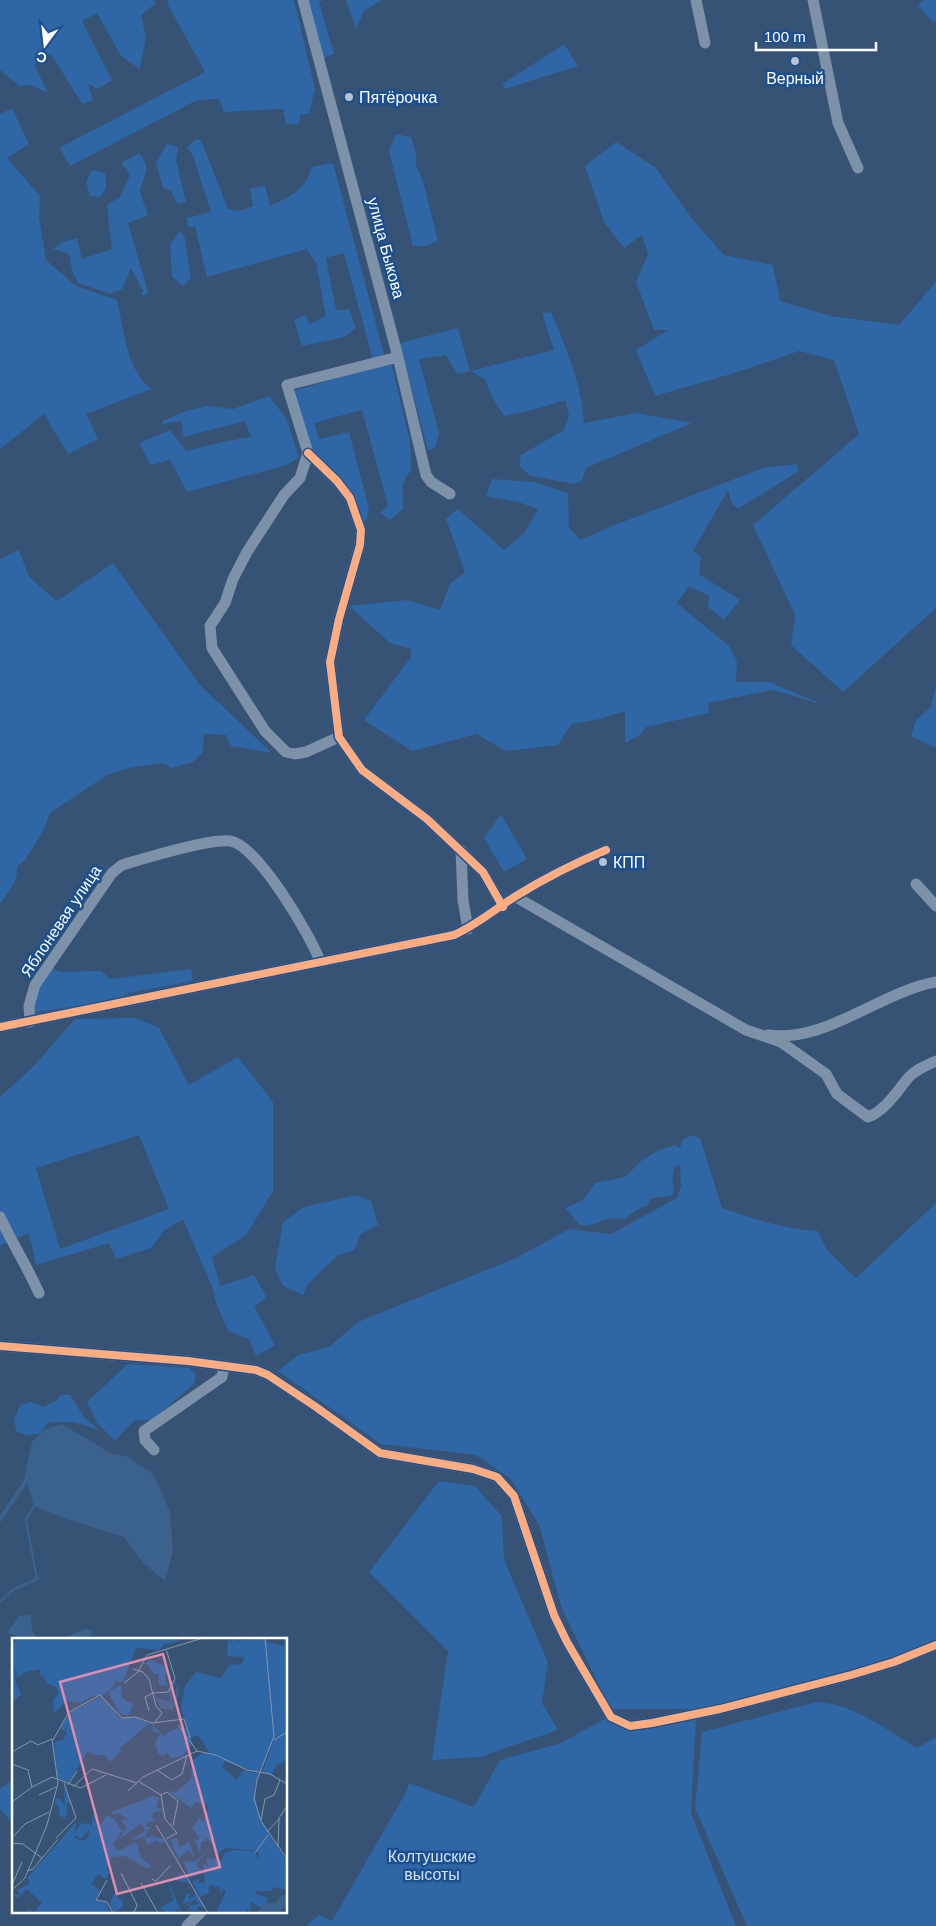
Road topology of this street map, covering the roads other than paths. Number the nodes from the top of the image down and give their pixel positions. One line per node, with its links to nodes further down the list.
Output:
1 (303, 0): 6 (street, улица Быкова)
2 (696, 0): 4 (street)
3 (813, 0): 5 (street)
4 (705, 43)
5 (858, 168)
6 (398, 357): 7 (street); 8 (street, улица Быкова)
7 (308, 454): 9 (street); 9 (street)
8 (450, 494)
9 (338, 737): 10 (street)
10 (461, 850): 15 (street); 16 (street)
11 (606, 850): 13 (street)
12 (916, 884): 14 (street)
13 (516, 896): 15 (street); 21 (street)
14 (936, 906)
15 (503, 907): 16 (street)
16 (468, 929): 17 (street)
17 (320, 961): 19 (street); 19 (street, Яблоневая улица)
18 (936, 982): 21 (street)
19 (30, 1022): 20 (street)
20 (0, 1026)
21 (759, 1033): 22 (street)
22 (936, 1061)
23 (0, 1217): 24 (street)
24 (39, 1292)
25 (0, 1346): 26 (street)
26 (224, 1366): 27 (street); 28 (street)
27 (154, 1450)
28 (936, 1645)
29 (199, 1914): 30 (street)
30 (187, 1926)

